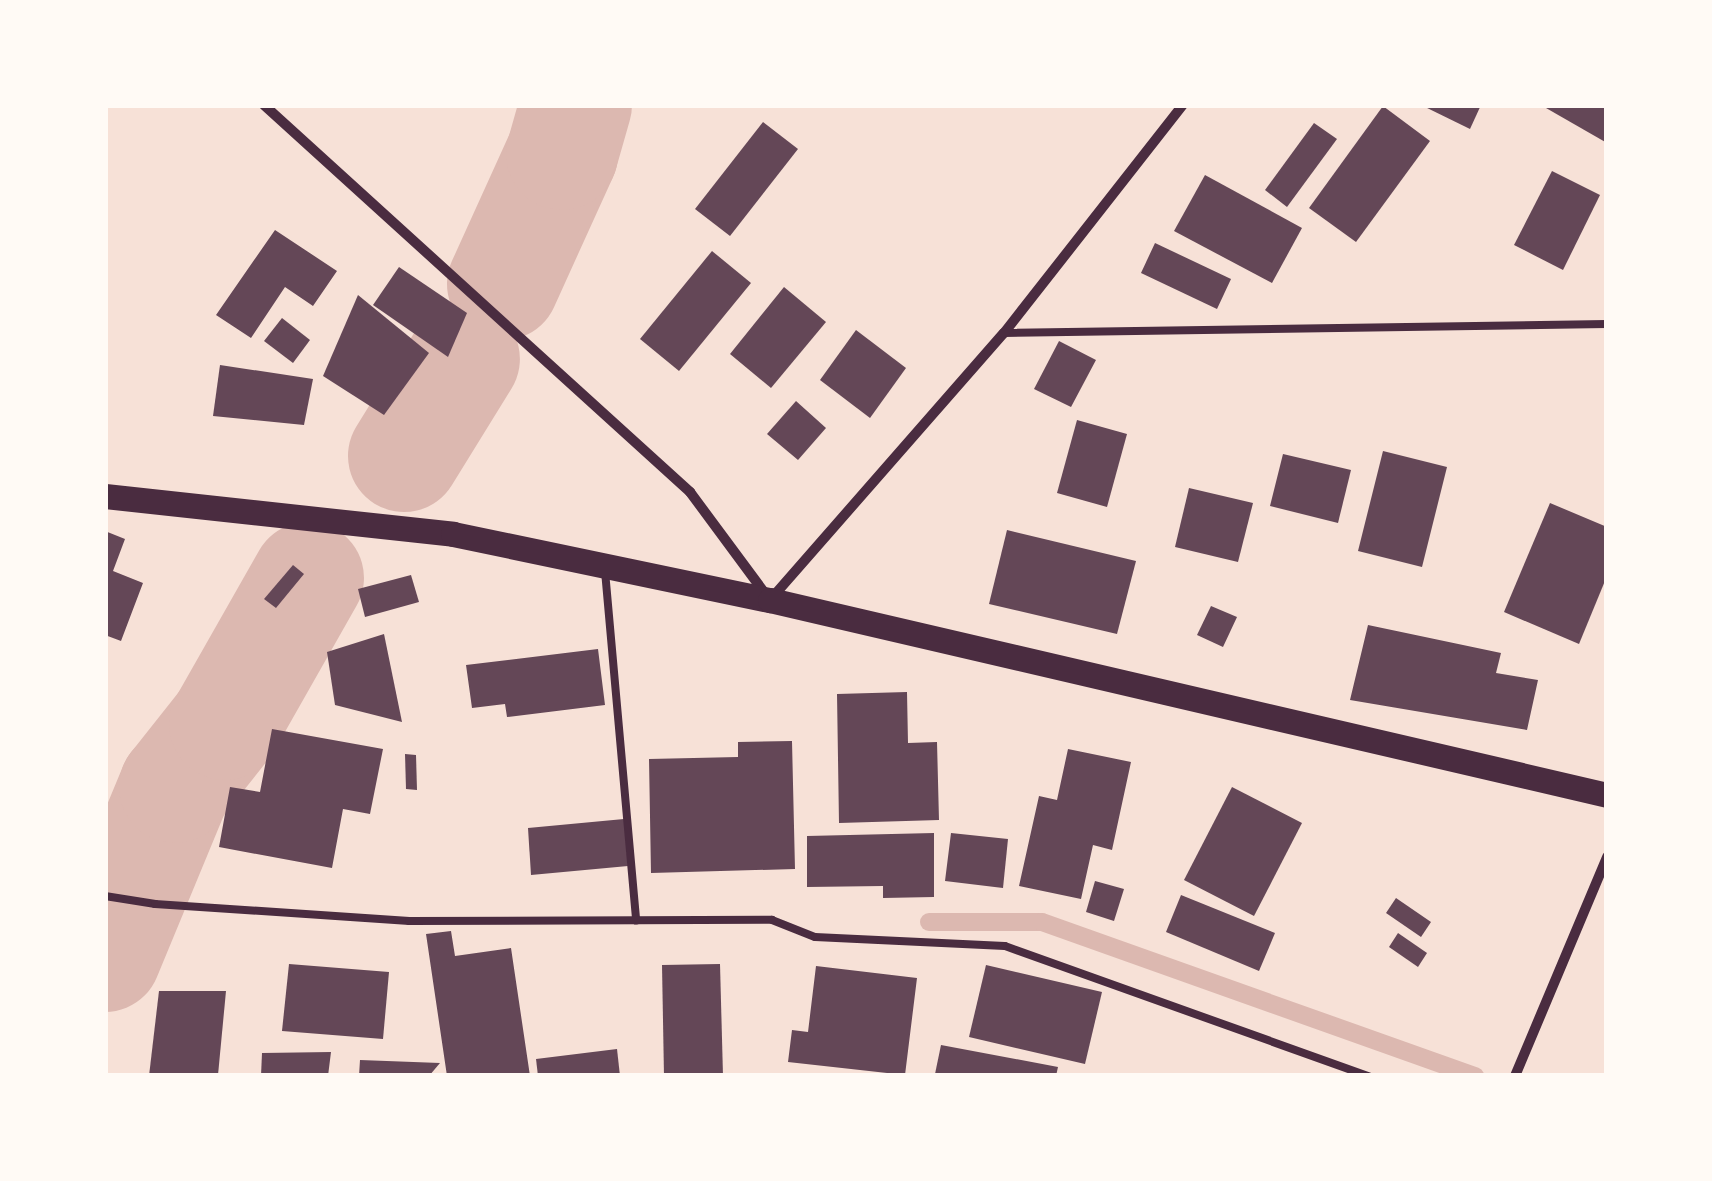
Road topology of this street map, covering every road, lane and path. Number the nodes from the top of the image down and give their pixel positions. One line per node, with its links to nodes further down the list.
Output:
1 (1182, 105): 4 (street)
2 (271, 107): 7 (street)
3 (1607, 324): 4 (lane)
4 (1004, 333): 7 (street)
5 (105, 496): 6 (main road)
6 (604, 566): 7 (main road); 11 (lane)
7 (770, 600): 8 (main road)
8 (1607, 795)
9 (1607, 857): 13 (street)
10 (105, 896): 11 (lane)
11 (636, 921): 12 (lane)
12 (1368, 1076)
13 (1515, 1076)

